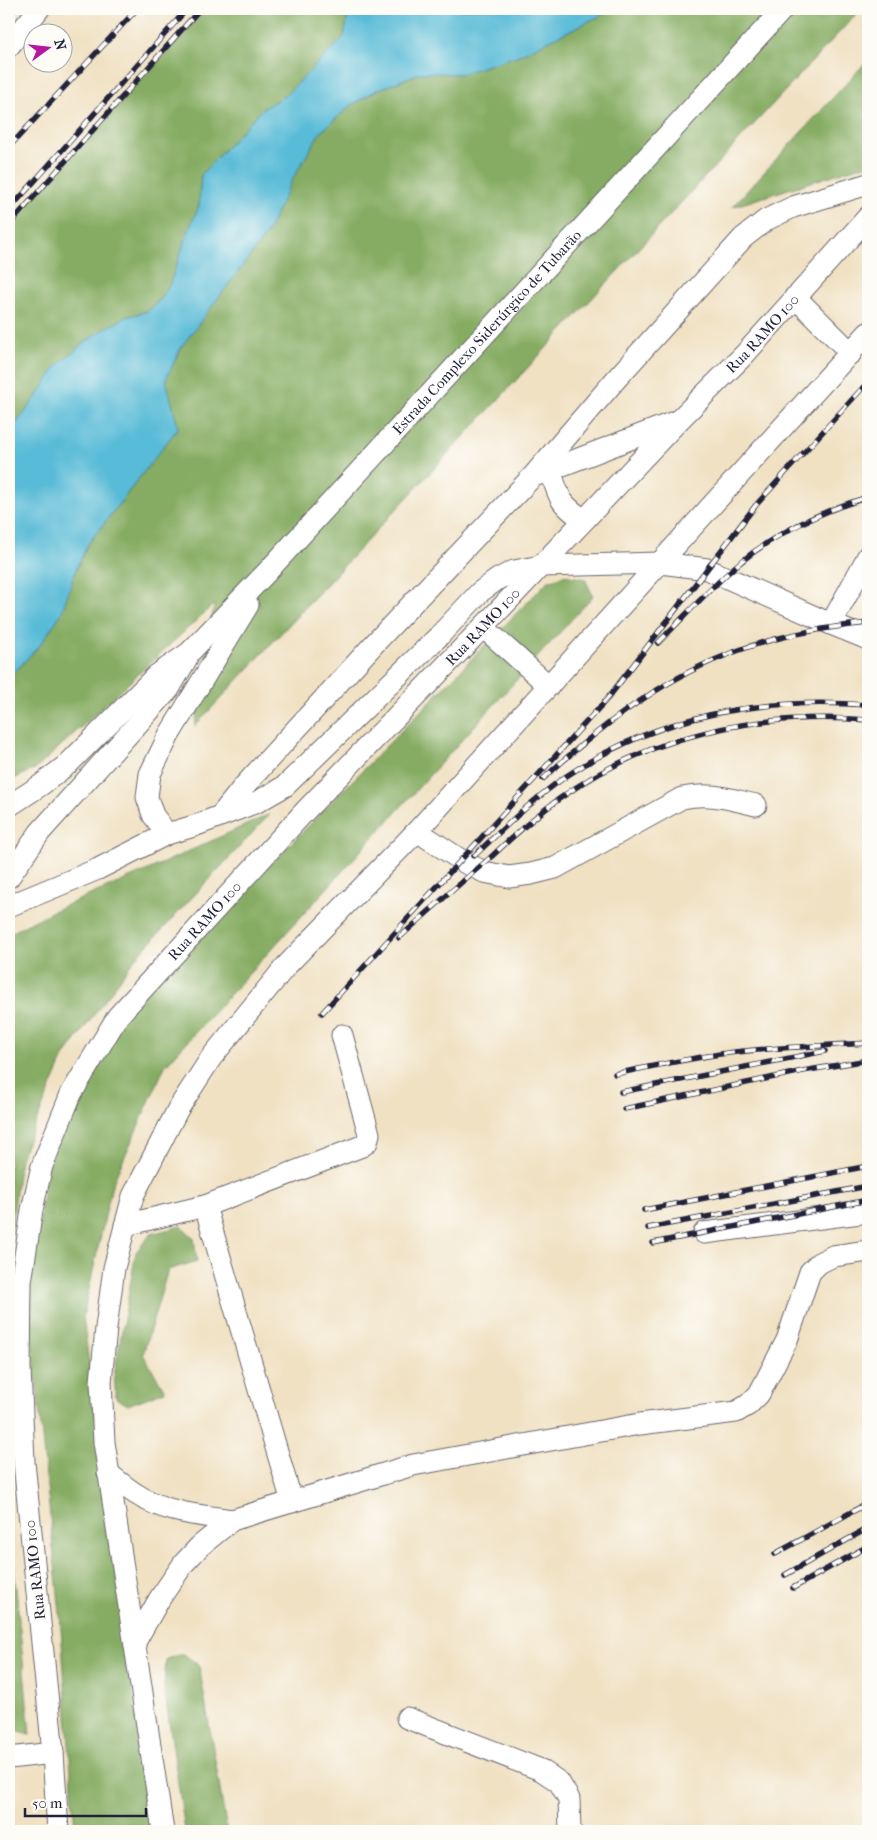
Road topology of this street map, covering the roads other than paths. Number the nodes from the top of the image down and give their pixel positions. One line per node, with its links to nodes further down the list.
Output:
1 (39, 9): 3 (street)
2 (783, 9): 15 (street, Estrada Complexo Siderúrgico de Tubarão)
3 (9, 46)
4 (868, 184): 10 (street)
5 (868, 217): 6 (street, Rua RAMO 100)
6 (796, 297): 8 (street); 9 (street, Rua RAMO 100)
7 (868, 333): 8 (street)
8 (851, 353): 13 (street)
9 (679, 420): 10 (street); 11 (street, Rua RAMO 100)
10 (542, 473): 11 (street); 23 (street)
11 (584, 520): 14 (street, Rua RAMO 100)
12 (868, 556): 16 (street)
13 (661, 563): 14 (street); 16 (street); 20 (street)
14 (541, 566): 17 (street, Rua RAMO 100); 23 (street)
15 (267, 572): 19 (street, Estrada Complexo Siderúrgico de Tubarão); 25 (street)
16 (831, 624): 18 (street)
17 (483, 627): 20 (street); 39 (street, Rua RAMO 100)
18 (868, 639)
19 (190, 653): 22 (street, Estrada Complexo Siderúrgico de Tubarão); 26 (street, Estrada Complexo Siderúrgico de Tubarão)
20 (549, 686): 24 (street)
21 (756, 805): 24 (street)
22 (9, 806)
23 (221, 816): 25 (street)
24 (417, 831): 31 (street)
25 (167, 834): 27 (street)
26 (9, 877)
27 (9, 906)
28 (342, 1035): 29 (street)
29 (205, 1206): 31 (street); 35 (street)
30 (868, 1212): 32 (street)
31 (125, 1224): 34 (street)
32 (704, 1233)
33 (868, 1251): 35 (street)
34 (108, 1473): 36 (street); 37 (street)
35 (292, 1502): 36 (street)
36 (232, 1520): 37 (street)
37 (135, 1642): 42 (street)
38 (407, 1718): 43 (street)
39 (53, 1753): 40 (street); 41 (street, Rua RAMO 100)
40 (9, 1758)
41 (58, 1831)
42 (163, 1831)
43 (570, 1831)

